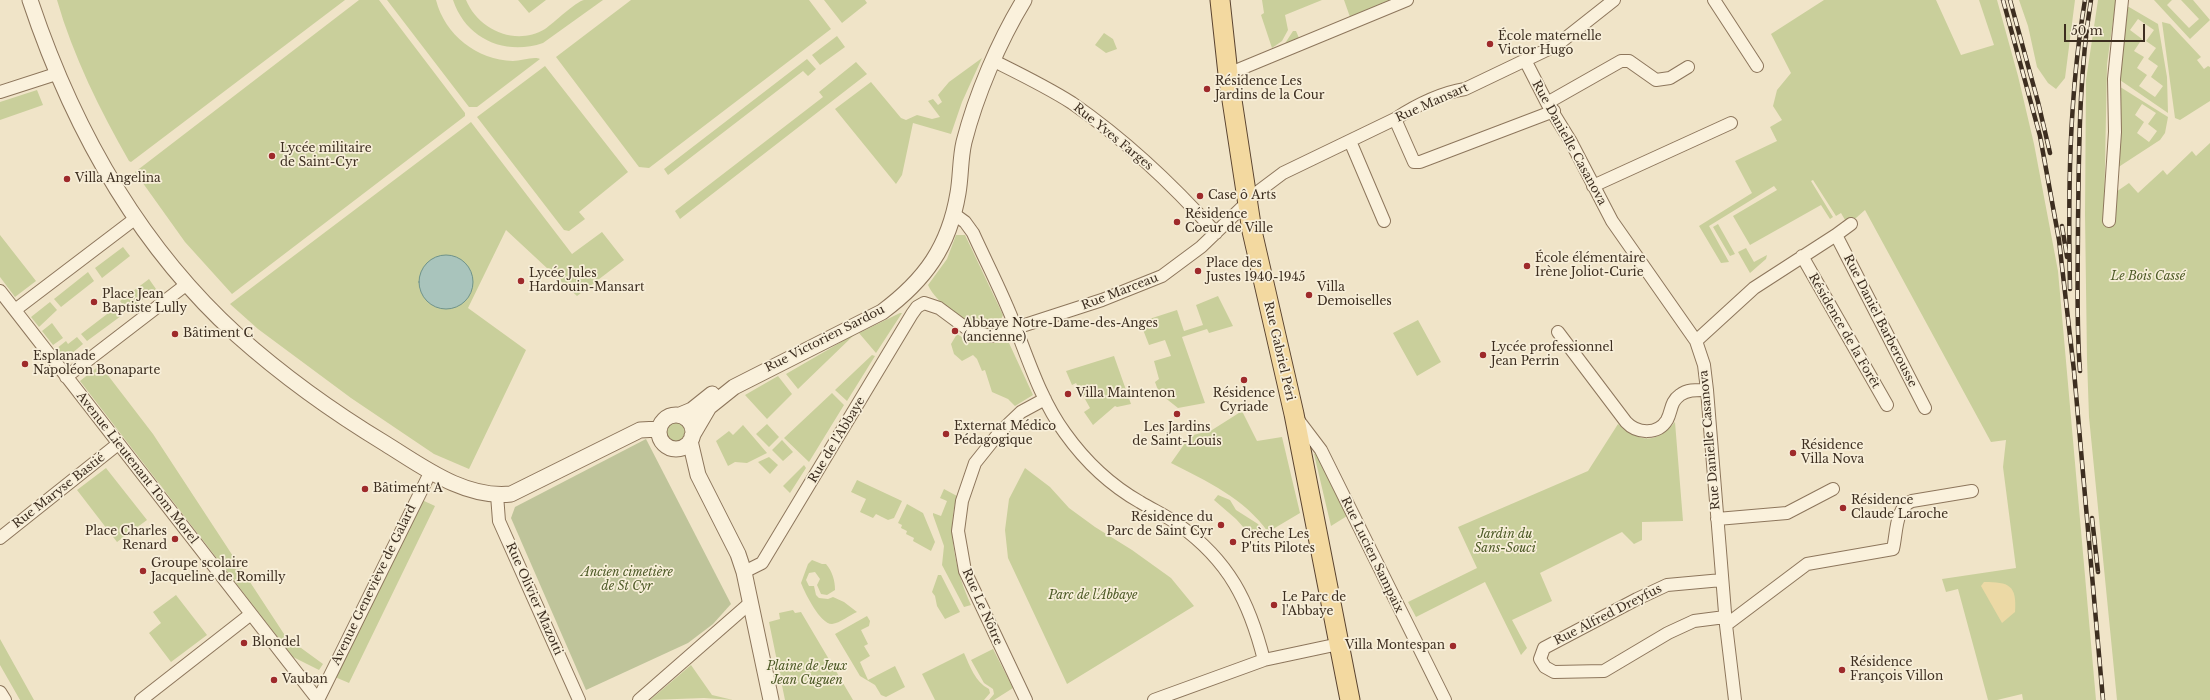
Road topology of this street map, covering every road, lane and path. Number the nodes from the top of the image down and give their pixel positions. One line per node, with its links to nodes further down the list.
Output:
1 (30, 0): 12 (street)
2 (1024, 0): 9 (street, Rue Victorien Sardou)
3 (1220, 0): 13 (main road, Rue Gabriel Péri)
4 (1407, 0): 13 (street)
5 (1614, 0): 8 (street, Rue Mansart)
6 (1714, 0): 10 (street)
7 (2122, 0): 24 (street)
8 (1525, 60): 15 (street, Rue Danielle Casanova); 16 (street, Rue Mansart)
9 (994, 61): 21 (street, Rue Victorien Sardou); 26 (street, Rue Yves Farges)
10 (1757, 66)
11 (1688, 67): 15 (street)
12 (56, 74): 14 (street); 22 (street)
13 (1228, 74): 20 (main road, Rue Gabriel Péri)
14 (0, 92)
15 (1551, 107): 16 (street); 19 (street, Rue Danielle Casanova)
16 (1395, 120): 18 (street, Rue Mansart)
17 (1731, 123): 19 (street)
18 (1350, 141): 20 (street, Rue Mansart); 23 (street)
19 (1593, 186): 36 (street, Rue Danielle Casanova)
20 (1248, 203): 26 (street, Rue Marceau); 43 (main road, Rue Gabriel Péri)
21 (954, 214): 30 (street, Rue Victorien Sardou); 34 (street)
22 (136, 218): 29 (street); 33 (street)
23 (1384, 221)
24 (2109, 221)
25 (1851, 224): 27 (street)
26 (1216, 233): 34 (street, Rue Marceau)
27 (1836, 235): 28 (street); 42 (street, Rue Daniel Barberousse)
28 (1802, 256): 36 (street); 41 (street, Résidence de la Forêt)
29 (187, 284): 37 (street); 49 (street)
30 (911, 289): 32 (street); 38 (street, Rue Victorien Sardou)
31 (0, 291): 33 (street, Avenue Lieutenant Tom Morel)
32 (924, 302): 34 (street, Rue Marceau); 56 (street, Rue de l’Abbaye)
33 (15, 310): 37 (street, Avenue Lieutenant Tom Morel)
34 (1016, 326): 40 (street)
35 (1558, 332): 39 (street)
36 (1696, 341): 39 (street, Rue Danielle Casanova)
37 (66, 377): 47 (street, Avenue Lieutenant Tom Morel)
38 (734, 387): 44 (street, Rue Victorien Sardou); 46 (street, Rue Victorien Sardou)
39 (1707, 390): 54 (street, Rue Danielle Casanova)
40 (1045, 399): 62 (street); 70 (street, Rue Le Nôtre)
41 (1887, 405)
42 (1925, 408)
43 (1294, 414): 61 (main road, Rue Gabriel Péri); 73 (street, Rue Lucien Sampaix)
44 (680, 415): 45 (street); 46 (street)
45 (659, 429): 48 (street); 53 (street)
46 (691, 438): 48 (street); 50 (street)
47 (118, 444): 55 (street, Rue Maryse Bastié); 59 (street, Avenue Lieutenant Tom Morel)
48 (673, 448): 50 (street)
49 (431, 471): 53 (street); 66 (street, Avenue Geneviève de Galard)
50 (698, 475): 56 (street)
51 (1833, 489): 54 (street)
52 (1972, 491): 60 (street)
53 (497, 495): 67 (street, Rue Olivier Mazotti)
54 (1717, 519): 57 (street, Rue Danielle Casanova)
55 (0, 538)
56 (744, 572): 58 (street)
57 (1722, 580): 60 (street, Rue Danielle Casanova); 60 (street, Rue Alfred Dreyfus)
58 (750, 603): 68 (street); 69 (street)
59 (251, 614): 65 (street); 66 (street, Avenue Lieutenant Tom Morel)
60 (1725, 621): 74 (street, Rue Danielle Casanova)
61 (1339, 644): 62 (street); 72 (main road, Rue Gabriel Péri)
62 (1264, 660): 71 (street)
63 (0, 692): 64 (street)
64 (5, 700)
65 (141, 700)
66 (318, 700)
67 (579, 700)
68 (639, 700)
69 (771, 700)
70 (1026, 700)
71 (1154, 700)
72 (1350, 700)
73 (1445, 700)
74 (1735, 700)

